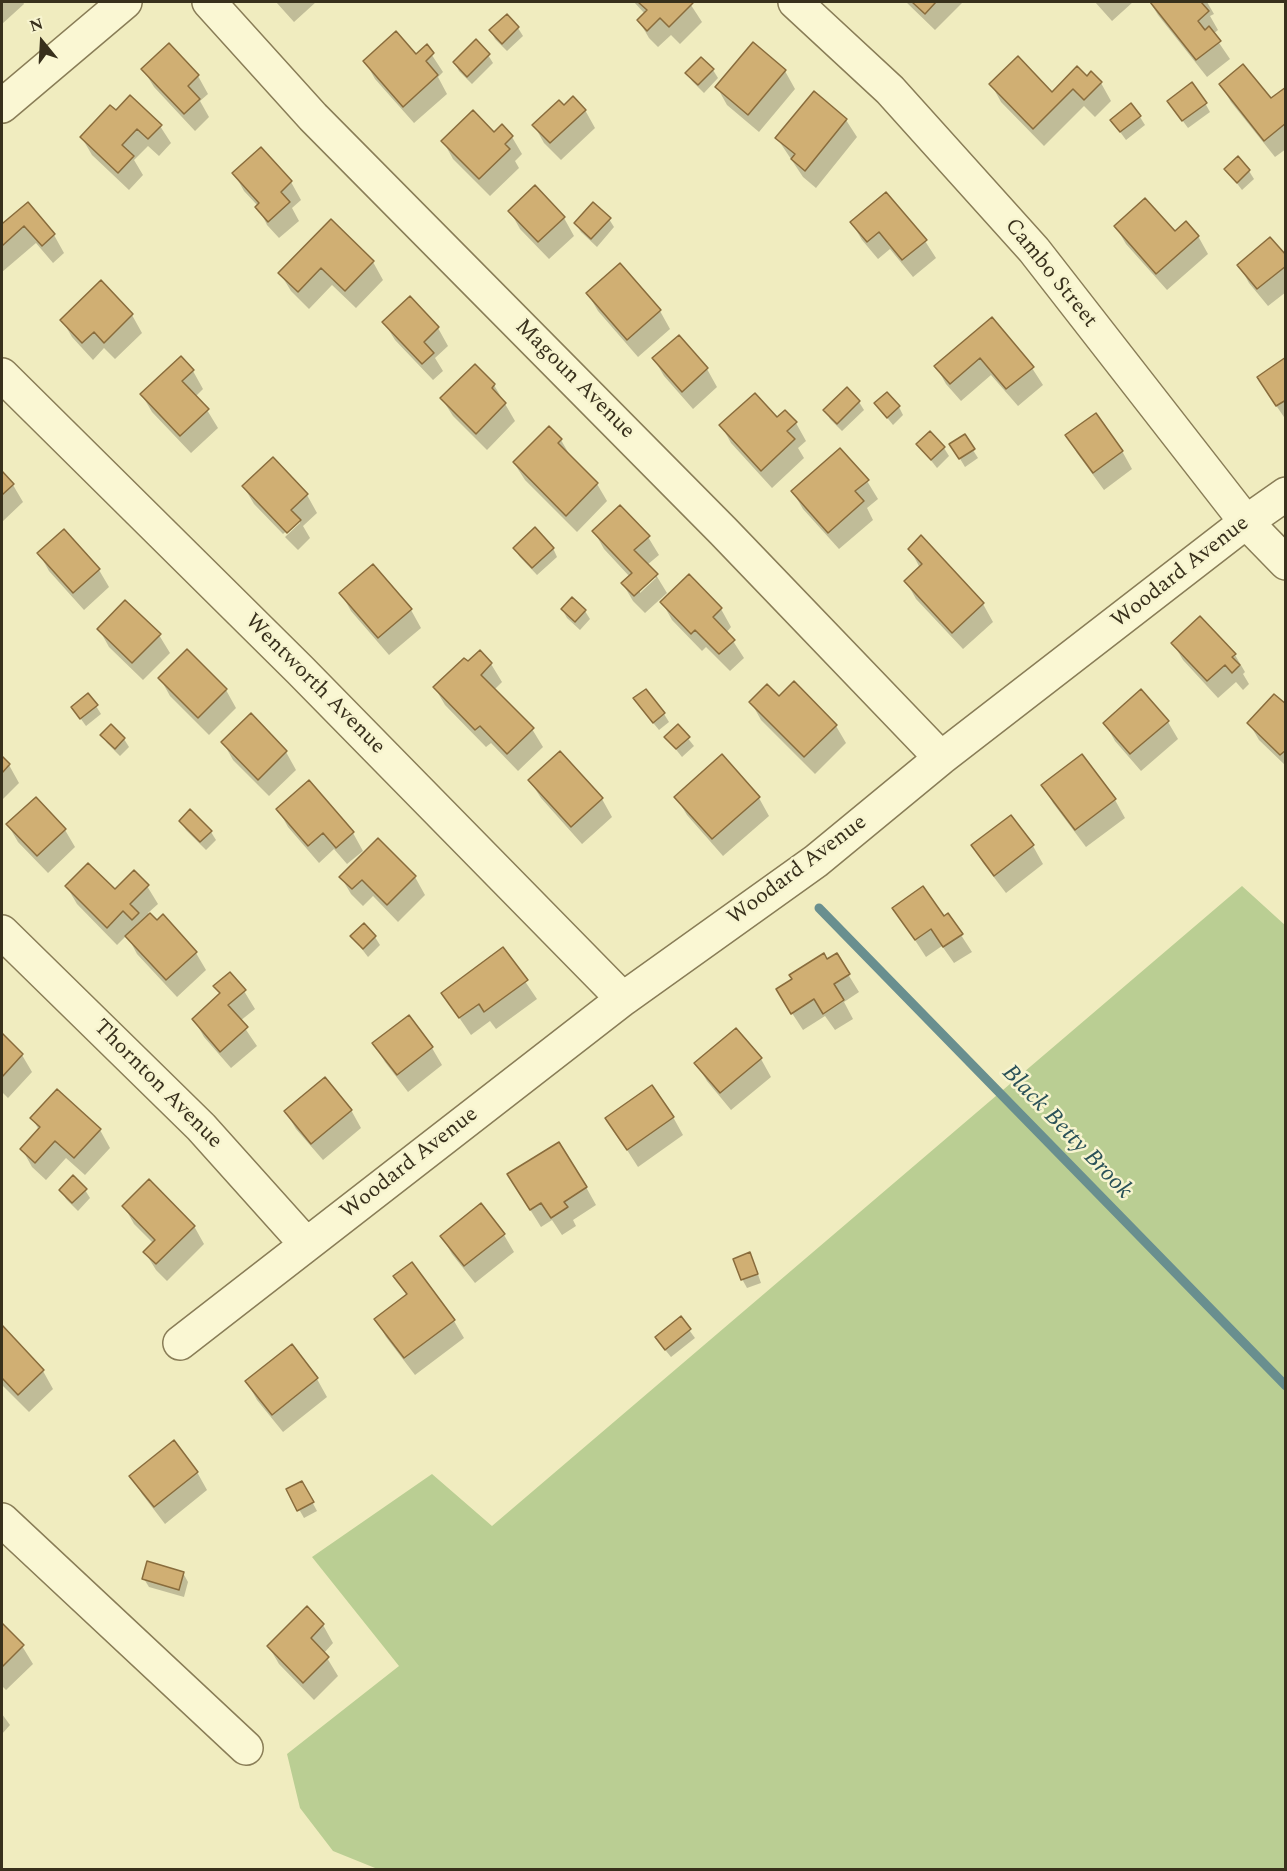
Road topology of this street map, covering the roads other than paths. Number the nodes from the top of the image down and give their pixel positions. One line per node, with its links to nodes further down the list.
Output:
1 (125, 2): 4 (street)
2 (209, 2): 9 (street, Magoun Avenue)
3 (795, 2): 7 (street, Cambo Street)
4 (2, 106)
5 (2, 375): 11 (street, Wentworth Avenue)
6 (1286, 494): 7 (street, Woodard Avenue)
7 (1246, 522): 8 (street, Cambo Street); 9 (street, Woodard Avenue)
8 (1286, 563)
9 (941, 758): 11 (street, Woodard Avenue)
10 (2, 932): 12 (street, Thornton Avenue)
11 (622, 999): 12 (street, Woodard Avenue)
12 (306, 1244): 13 (street, Woodard Avenue)
13 (180, 1343)
14 (2, 1520): 15 (street)
15 (246, 1748)

